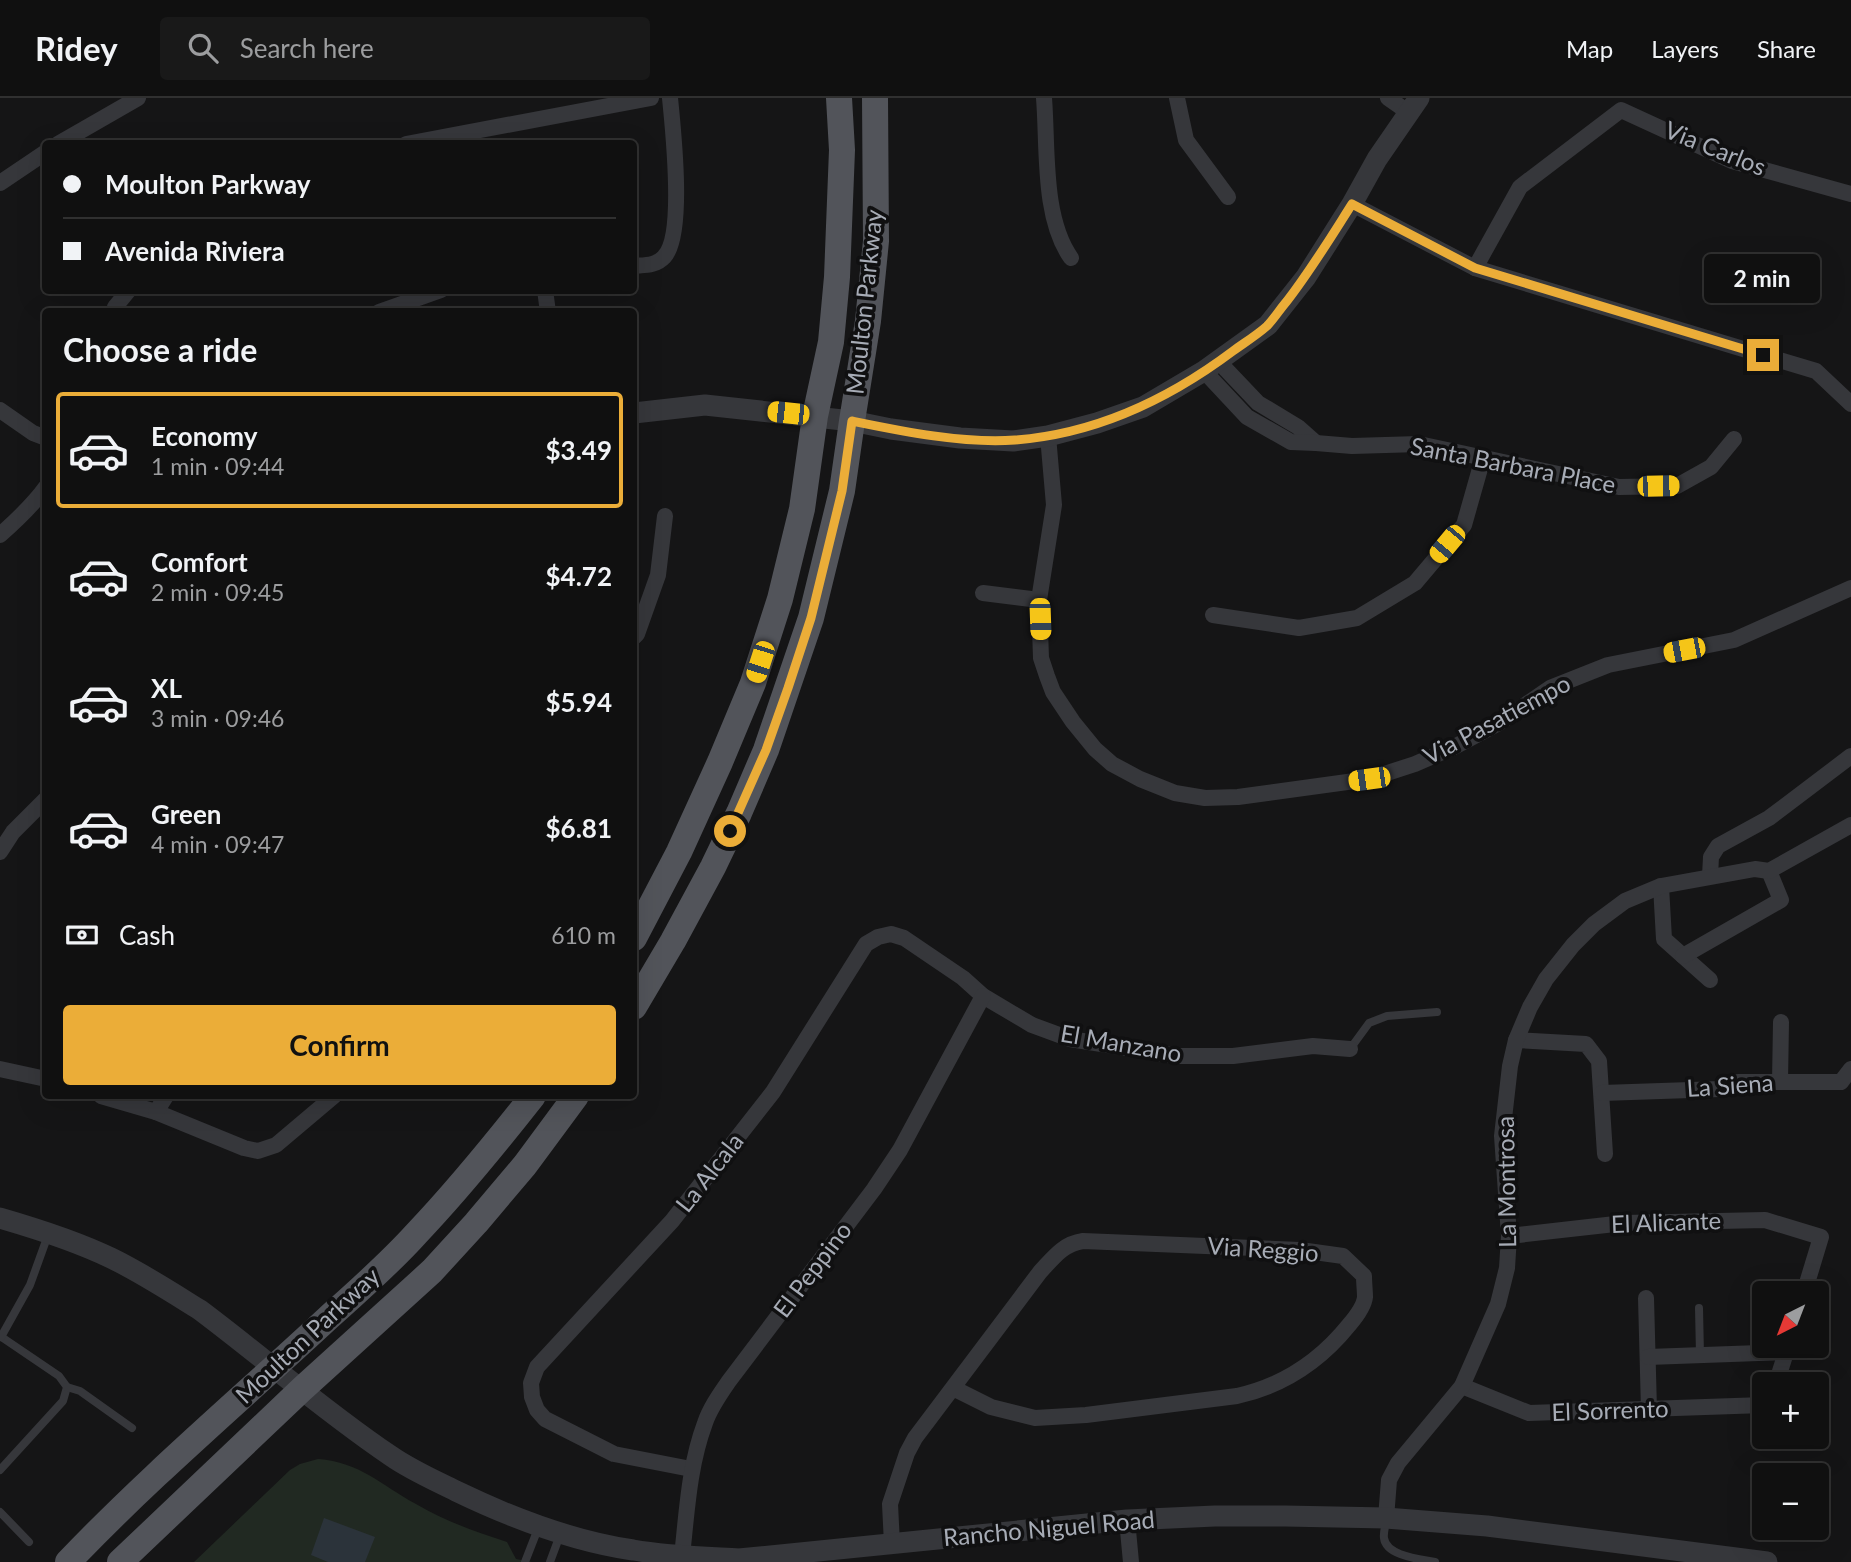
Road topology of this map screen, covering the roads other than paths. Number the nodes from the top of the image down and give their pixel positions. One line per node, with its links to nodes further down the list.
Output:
1 (138, 98): 10 (street)
2 (651, 98): 11 (street)
3 (670, 98): 18 (street)
4 (839, 98): 29 (main road, Moulton Parkway)
5 (875, 98): 30 (main road, Moulton Parkway)
6 (1044, 98): 17 (street)
7 (1177, 98): 15 (street)
8 (1388, 98): 9 (street)
9 (1413, 105): 16 (street)
10 (65, 140)
11 (427, 140)
12 (42, 155): 13 (street)
13 (0, 183)
14 (1851, 194): 19 (street, Via Carlos)
15 (1228, 197)
16 (1352, 204): 19 (street); 24 (street)
17 (1071, 258)
18 (637, 266)
19 (1475, 268): 25 (street)
20 (126, 294): 22 (street)
21 (430, 294): 23 (street)
22 (115, 307)
23 (390, 308)
24 (1212, 367): 27 (street); 31 (street, Santa Barbara Place); 33 (street)
25 (1851, 404)
26 (0, 410): 32 (street)
27 (1274, 412): 31 (street); 35 (street)
28 (637, 413): 29 (street)
29 (815, 416): 30 (street); 52 (main road, Moulton Parkway)
30 (852, 421): 33 (street); 57 (main road, Moulton Parkway)
31 (1266, 429): 35 (street, Santa Barbara Place)
32 (42, 436)
33 (1048, 436): 42 (street, Via Pasatiempo)
34 (1734, 439): 36 (street, Santa Barbara Place)
35 (1316, 443): 36 (street, Santa Barbara Place)
36 (1483, 458): 43 (street)
37 (42, 492): 39 (street)
38 (665, 516): 44 (street)
39 (0, 535)
40 (1851, 588): 42 (street, Via Pasatiempo)
41 (983, 593): 42 (street)
42 (1039, 600)
43 (1213, 615)
44 (637, 634)
45 (1851, 756): 50 (street)
46 (42, 803): 48 (street)
47 (1851, 825): 49 (street)
48 (0, 852)
49 (1769, 871): 50 (street, La Montrosa); 54 (street)
50 (1710, 876): 51 (street, La Montrosa)
51 (1661, 886): 54 (street); 60 (street, La Montrosa)
52 (637, 932)
53 (878, 937): 56 (street, El Manzano); 92 (street, La Alcala)
54 (1683, 956): 55 (street)
55 (1710, 980)
56 (984, 996): 61 (street, El Manzano); 92 (street, El Peppino)
57 (637, 1002)
58 (1437, 1012): 61 (lane)
59 (1781, 1022): 65 (street)
60 (1516, 1040): 66 (street); 76 (street, La Montrosa)
61 (1350, 1049)
62 (0, 1069): 64 (street)
63 (1851, 1069): 65 (street, La Siena)
64 (42, 1076)
65 (1780, 1082): 66 (street, La Siena)
66 (1602, 1093): 73 (street)
67 (111, 1099): 72 (street)
68 (164, 1099): 72 (street)
69 (330, 1099): 72 (street)
70 (531, 1099): 84 (main road, Moulton Parkway)
71 (574, 1099): 88 (main road, Moulton Parkway)
72 (156, 1112)
73 (1605, 1154)
74 (0, 1218): 75 (street, Rancho Niguel Road)
75 (49, 1232): 80 (lane); 84 (street, Rancho Niguel Road)
76 (1509, 1236): 77 (street, El Alicante); 85 (street, La Montrosa)
77 (1808, 1281)
78 (1646, 1298): 83 (street)
79 (1699, 1308): 82 (lane)
80 (1, 1337): 86 (lane)
81 (1752, 1351): 82 (street)
82 (1700, 1355): 83 (street)
83 (1648, 1357): 90 (street)
84 (275, 1367): 88 (street, Rancho Niguel Road); 102 (main road, Moulton Parkway)
85 (1462, 1386): 90 (street, El Sorrento); 95 (street, La Montrosa)
86 (67, 1387): 91 (lane); 93 (lane)
87 (953, 1388): 87 (street, Via Reggio); 100 (street, Via Reggio)
88 (302, 1389): 97 (street, Rancho Niguel Road); 103 (main road, Moulton Parkway)
89 (1752, 1406): 90 (street, El Sorrento)
90 (1649, 1410)
91 (132, 1428)
92 (691, 1469): 101 (street, El Peppino)
93 (0, 1470)
94 (0, 1512): 99 (lane)
95 (1386, 1518): 96 (street, Rancho Niguel Road); 107 (lane); 108 (street, Rancho Niguel Road)
96 (1127, 1520): 100 (street, Rancho Niguel Road); 106 (street)
97 (539, 1526): 98 (street, Rancho Niguel Road); 104 (lane)
98 (561, 1534): 101 (street, Rancho Niguel Road); 105 (lane)
99 (29, 1542)
100 (892, 1544): 101 (street, Rancho Niguel Road)
101 (682, 1556)
102 (68, 1562)
103 (120, 1562)
104 (525, 1562)
105 (550, 1562)
106 (1131, 1562)
107 (1435, 1562)
108 (1767, 1562)

